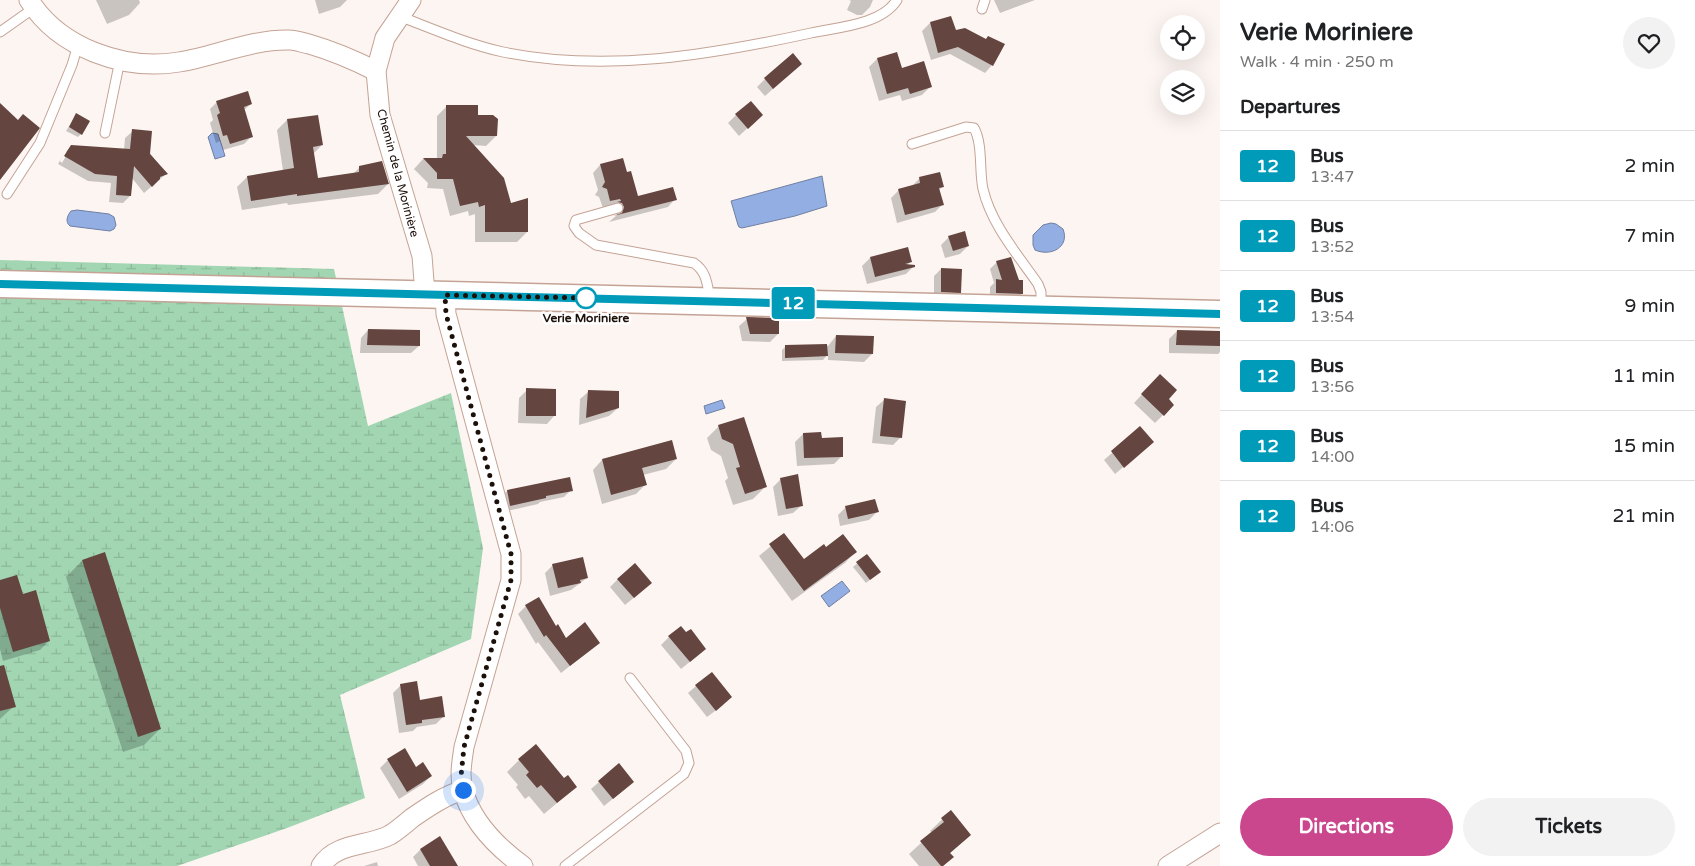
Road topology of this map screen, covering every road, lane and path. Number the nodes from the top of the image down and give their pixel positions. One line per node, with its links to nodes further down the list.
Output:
1 (411, 0): 4 (street, Chemin de la Morinière)
2 (897, 0): 4 (lane)
3 (31, 4): 5 (lane); 6 (street)
4 (399, 16): 8 (street, Chemin de la Morinière)
5 (0, 32)
6 (78, 45): 7 (street); 11 (lane)
7 (120, 60): 8 (street); 9 (lane)
8 (376, 71): 16 (street, Chemin de la Morinière)
9 (105, 133)
10 (912, 144): 20 (lane)
11 (7, 194)
12 (618, 208): 19 (lane)
13 (0, 284): 16 (main road)
14 (574, 288): 17 (lane)
15 (640, 290): 18 (lane)
16 (435, 294): 17 (main road); 23 (street, Chemin de la Morinière)
17 (547, 297): 18 (main road)
18 (675, 300): 19 (main road)
19 (711, 301): 20 (main road)
20 (1042, 310): 21 (main road)
21 (1220, 314)
22 (630, 678): 27 (lane)
23 (463, 790): 25 (street); 26 (street)
24 (1220, 833): 28 (street)
25 (321, 866)
26 (523, 866)
27 (565, 866)
28 (1168, 866)

